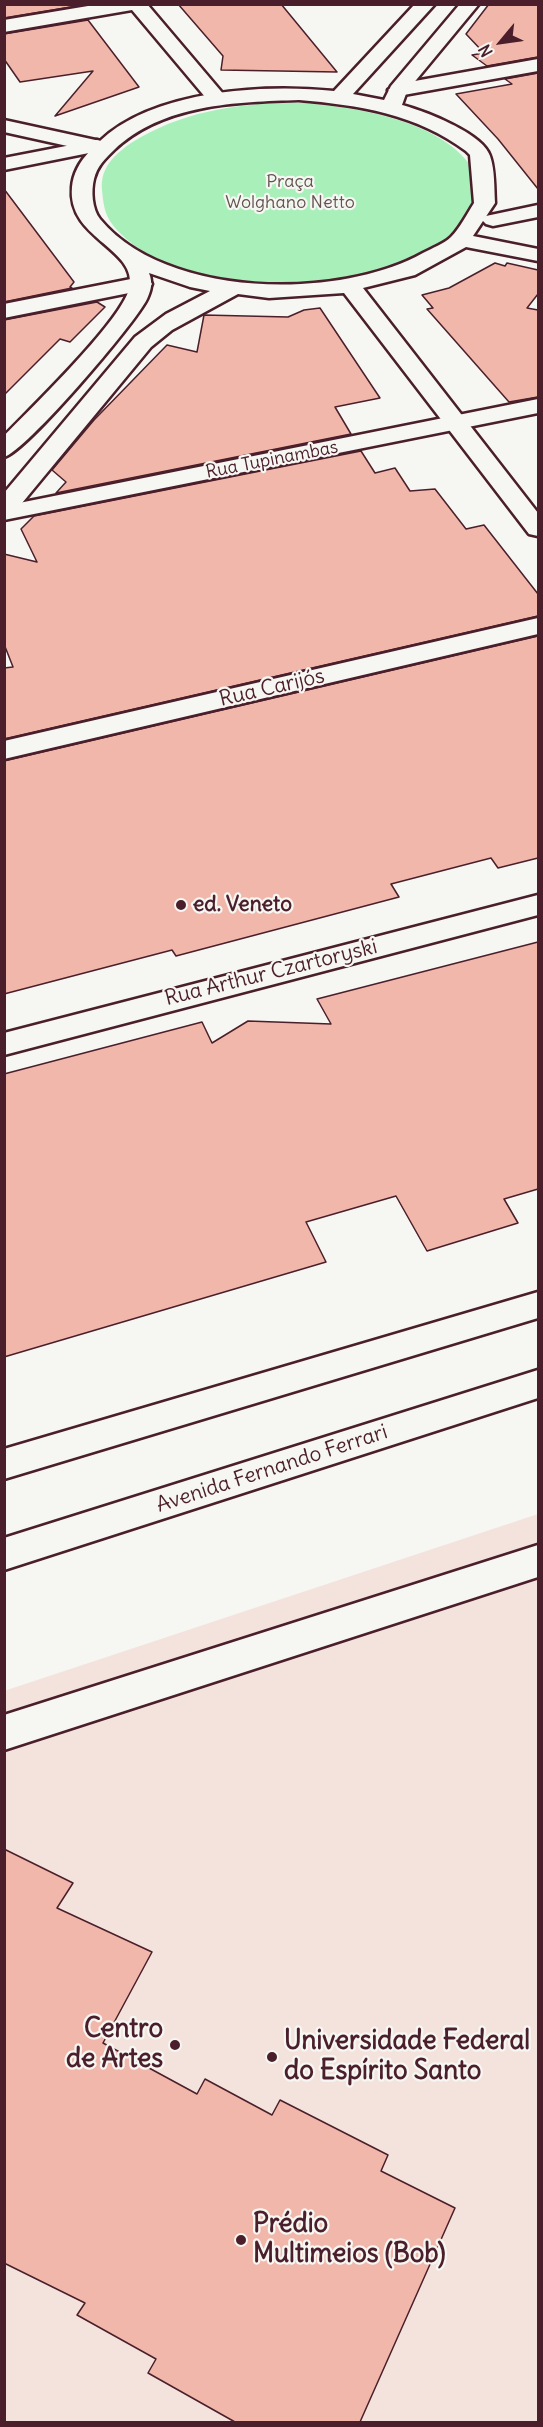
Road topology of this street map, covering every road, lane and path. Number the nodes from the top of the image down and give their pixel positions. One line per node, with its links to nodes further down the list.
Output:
1 (137, 4): 4 (street); 8 (street)
2 (426, 4): 6 (street)
3 (470, 4): 7 (street)
4 (4, 26)
5 (538, 65): 7 (street)
6 (340, 98): 7 (street); 8 (street)
7 (395, 98): 14 (street)
8 (218, 100): 11 (street)
9 (4, 126): 11 (street)
10 (4, 146): 12 (street)
11 (97, 152): 12 (street); 18 (street)
12 (52, 156): 13 (street)
13 (4, 164)
14 (492, 222): 15 (street); 16 (street)
15 (536, 222)
16 (473, 242): 17 (street); 21 (street)
17 (538, 255)
18 (133, 259): 19 (street); 20 (street)
19 (141, 284): 22 (street); 25 (street)
20 (231, 289): 21 (street); 26 (street)
21 (352, 289): 24 (street)
22 (4, 311)
23 (538, 406): 24 (street, Rua Tupinambas)
24 (457, 423): 27 (street, Rua Tupinambas); 28 (street)
25 (4, 450)
26 (4, 509)
27 (4, 513)
28 (538, 529)
29 (538, 626): 30 (street, Rua Carijós)
30 (4, 750)
31 (538, 905): 32 (street, Rua Arthur Czartoryski)
32 (4, 1044)
33 (538, 1305): 35 (street)
34 (538, 1384): 36 (street, Avenida Fernando Ferrari)
35 (4, 1464)
36 (4, 1554)
37 (538, 1561): 38 (street)
38 (4, 1733)

